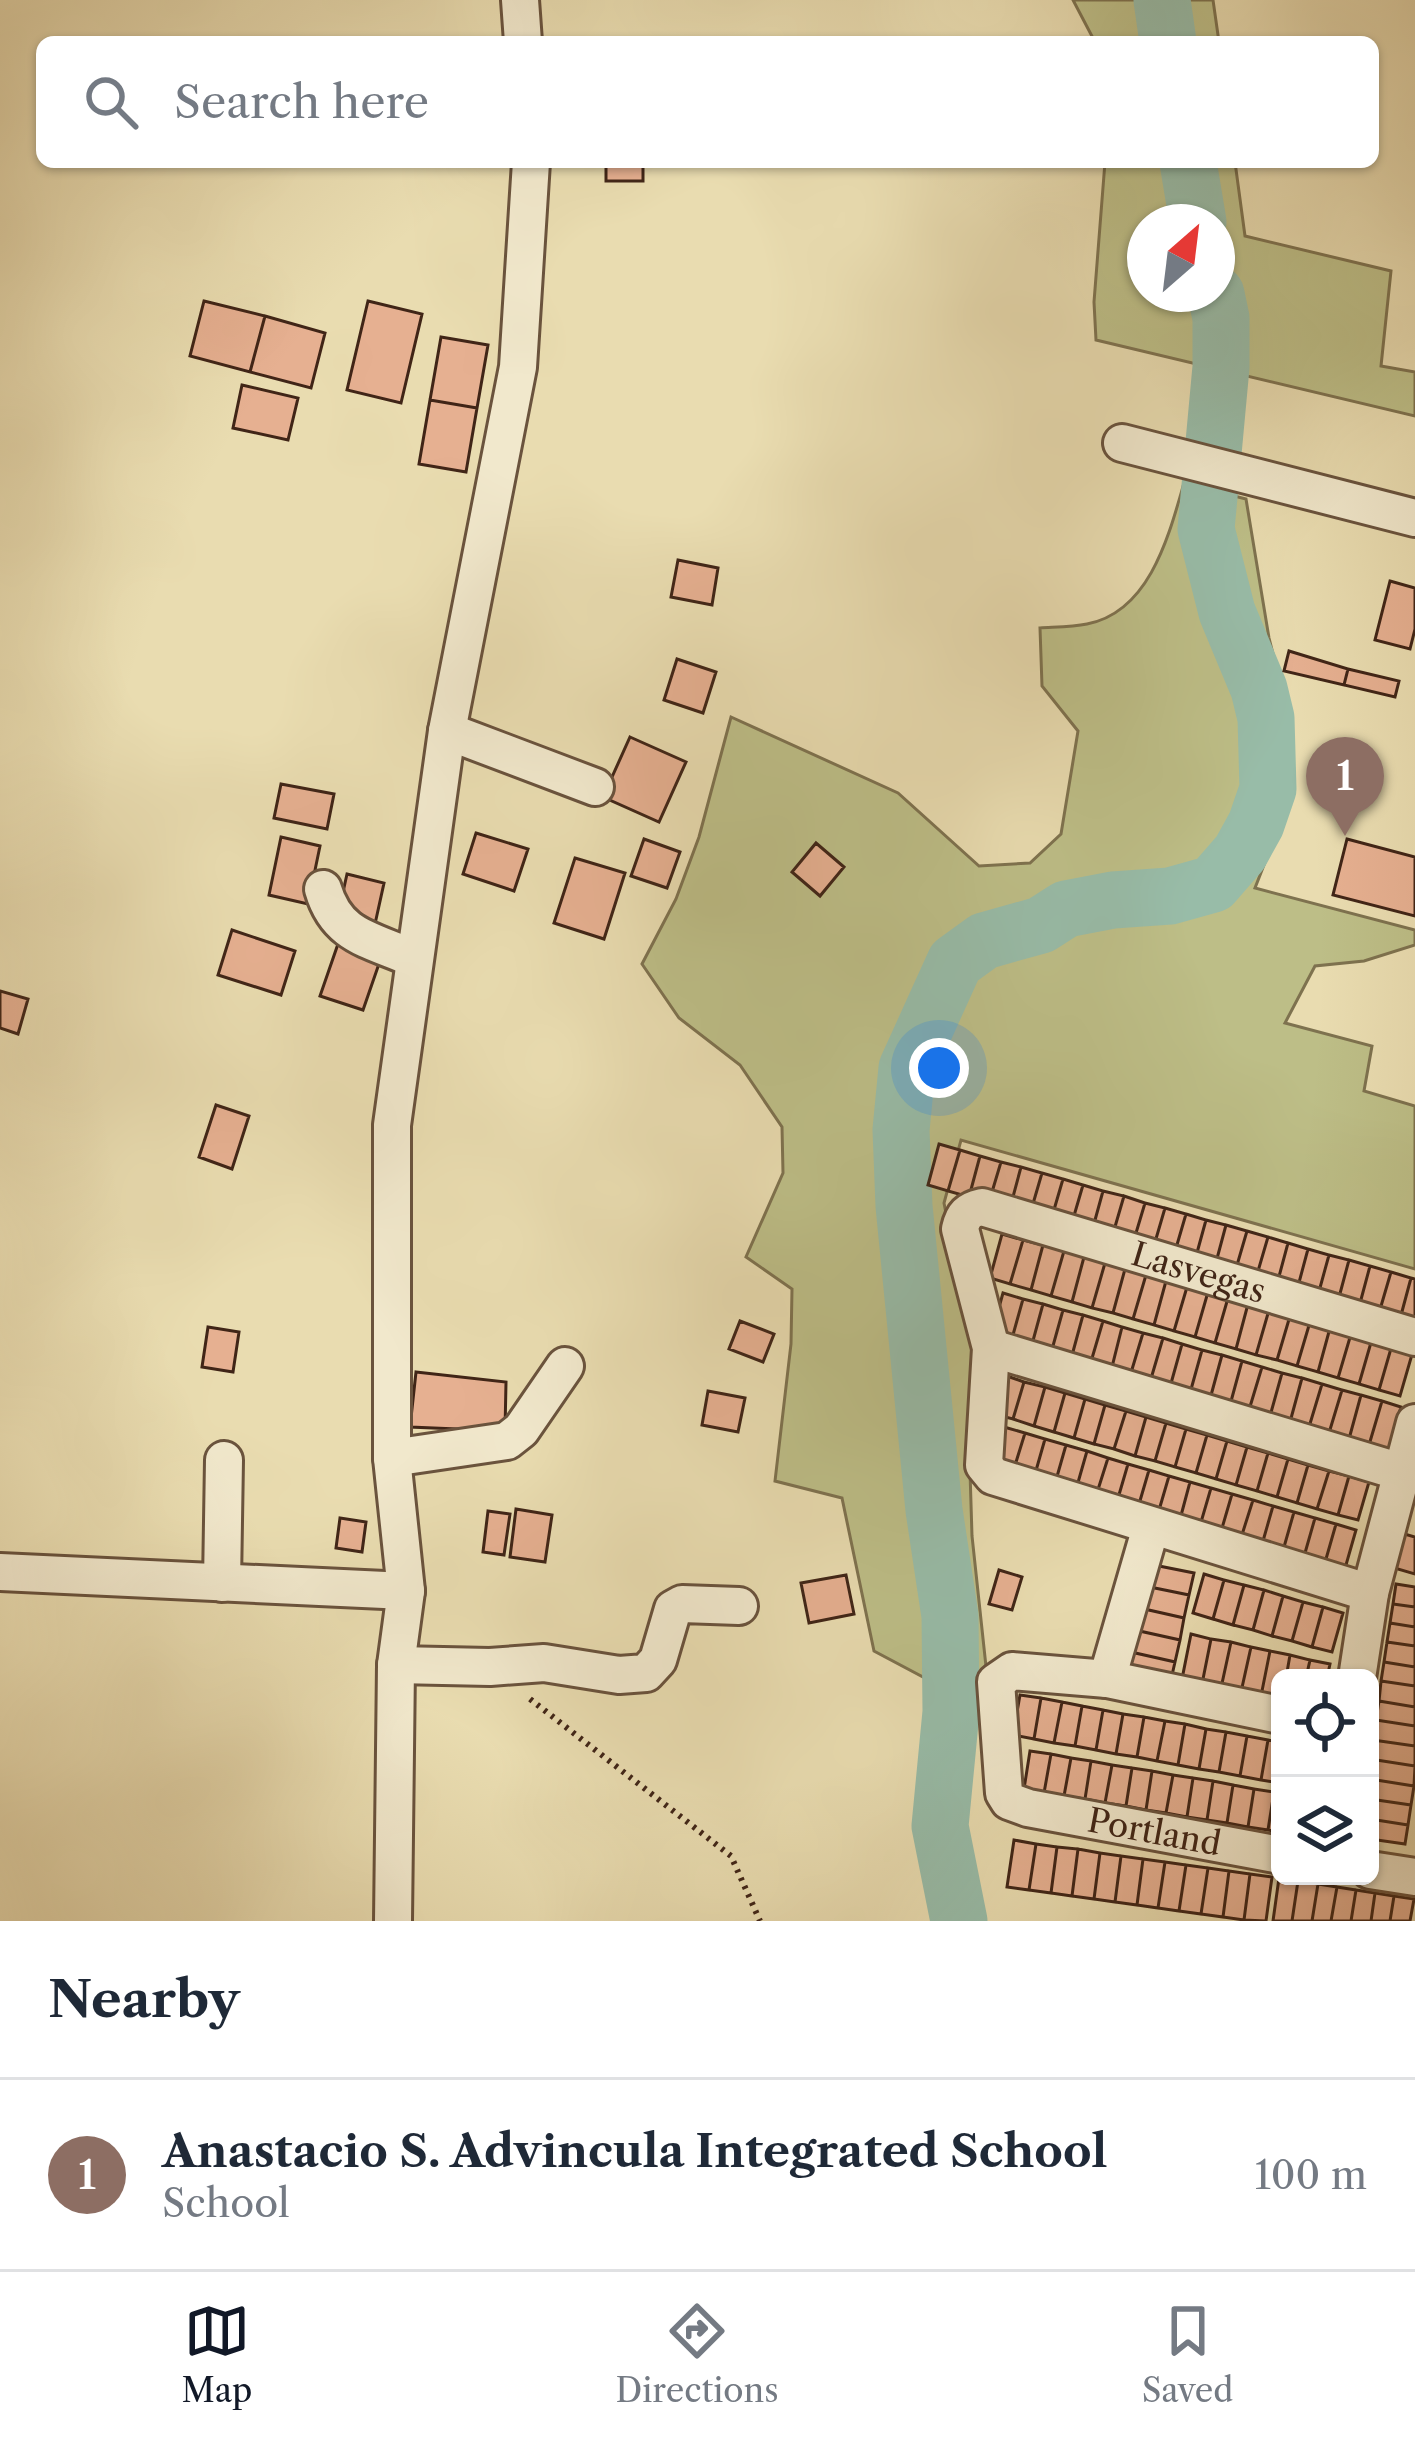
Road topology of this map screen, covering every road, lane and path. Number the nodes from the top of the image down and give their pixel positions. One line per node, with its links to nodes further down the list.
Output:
1 (520, 0): 2 (street)
2 (523, 36)
3 (531, 168): 6 (street)
4 (1122, 443): 5 (street)
5 (1415, 518)
6 (446, 731): 7 (street); 9 (street)
7 (595, 787)
8 (323, 889): 9 (street)
9 (412, 958): 14 (street)
10 (1415, 1336): 11 (street, Lasvegas)
11 (991, 1348): 16 (street); 17 (street)
12 (566, 1366): 14 (street)
13 (1415, 1424): 16 (street)
14 (392, 1459): 20 (street)
15 (224, 1460): 19 (street)
16 (1401, 1472): 21 (street)
17 (1151, 1527): 21 (street); 26 (street)
18 (0, 1572): 19 (street)
19 (222, 1582): 20 (street)
20 (406, 1592): 23 (street)
21 (1370, 1593): 25 (street)
22 (739, 1606): 24 (street)
23 (396, 1665): 24 (street); 31 (street)
24 (490, 1667): 32 (path)
25 (1358, 1669)
26 (1108, 1679): 27 (street); 28 (street, Portland)
27 (1271, 1713)
28 (1271, 1853)
29 (1379, 1871): 30 (street)
30 (1415, 1877)
31 (393, 1921)
32 (760, 1921)

